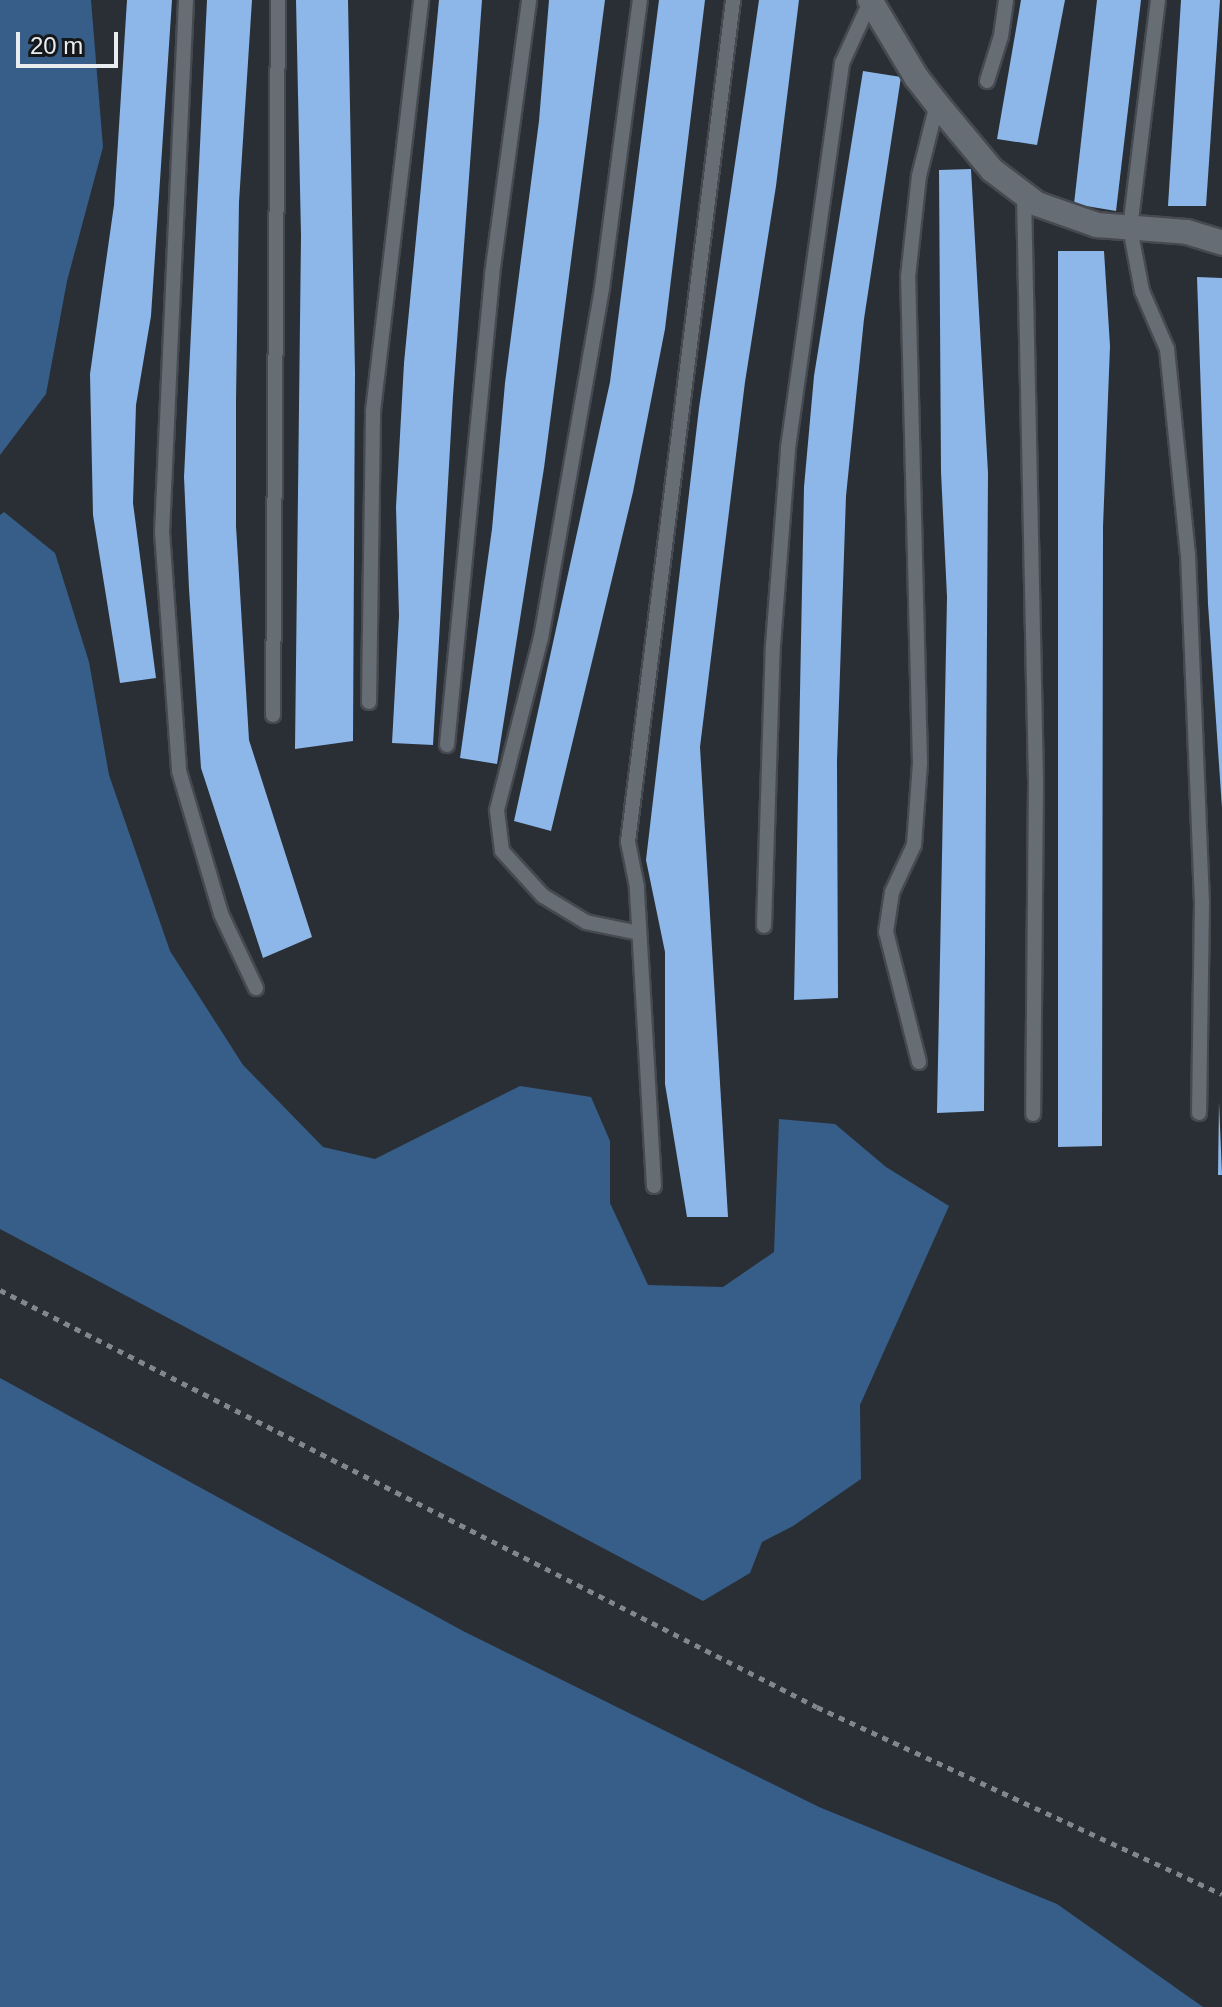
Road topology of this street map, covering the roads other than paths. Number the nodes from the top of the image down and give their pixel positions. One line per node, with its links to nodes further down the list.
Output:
1 (186, 0): 20 (lane)
2 (278, 0): 16 (lane)
3 (421, 0): 15 (lane)
4 (529, 0): 17 (lane)
5 (640, 0): 19 (lane)
6 (733, 0): 19 (lane)
7 (1006, 0): 10 (lane)
8 (1158, 0): 13 (lane)
9 (871, 1): 11 (street); 18 (lane)
10 (987, 81)
11 (937, 104): 12 (street); 21 (lane)
12 (1024, 194): 13 (street); 23 (lane)
13 (1130, 228): 14 (street); 22 (lane)
14 (1222, 243)
15 (369, 702)
16 (273, 715)
17 (447, 745)
18 (764, 926)
19 (639, 933): 24 (lane)
20 (256, 988)
21 (919, 1062)
22 (1199, 1113)
23 (1033, 1114)
24 (654, 1186)

